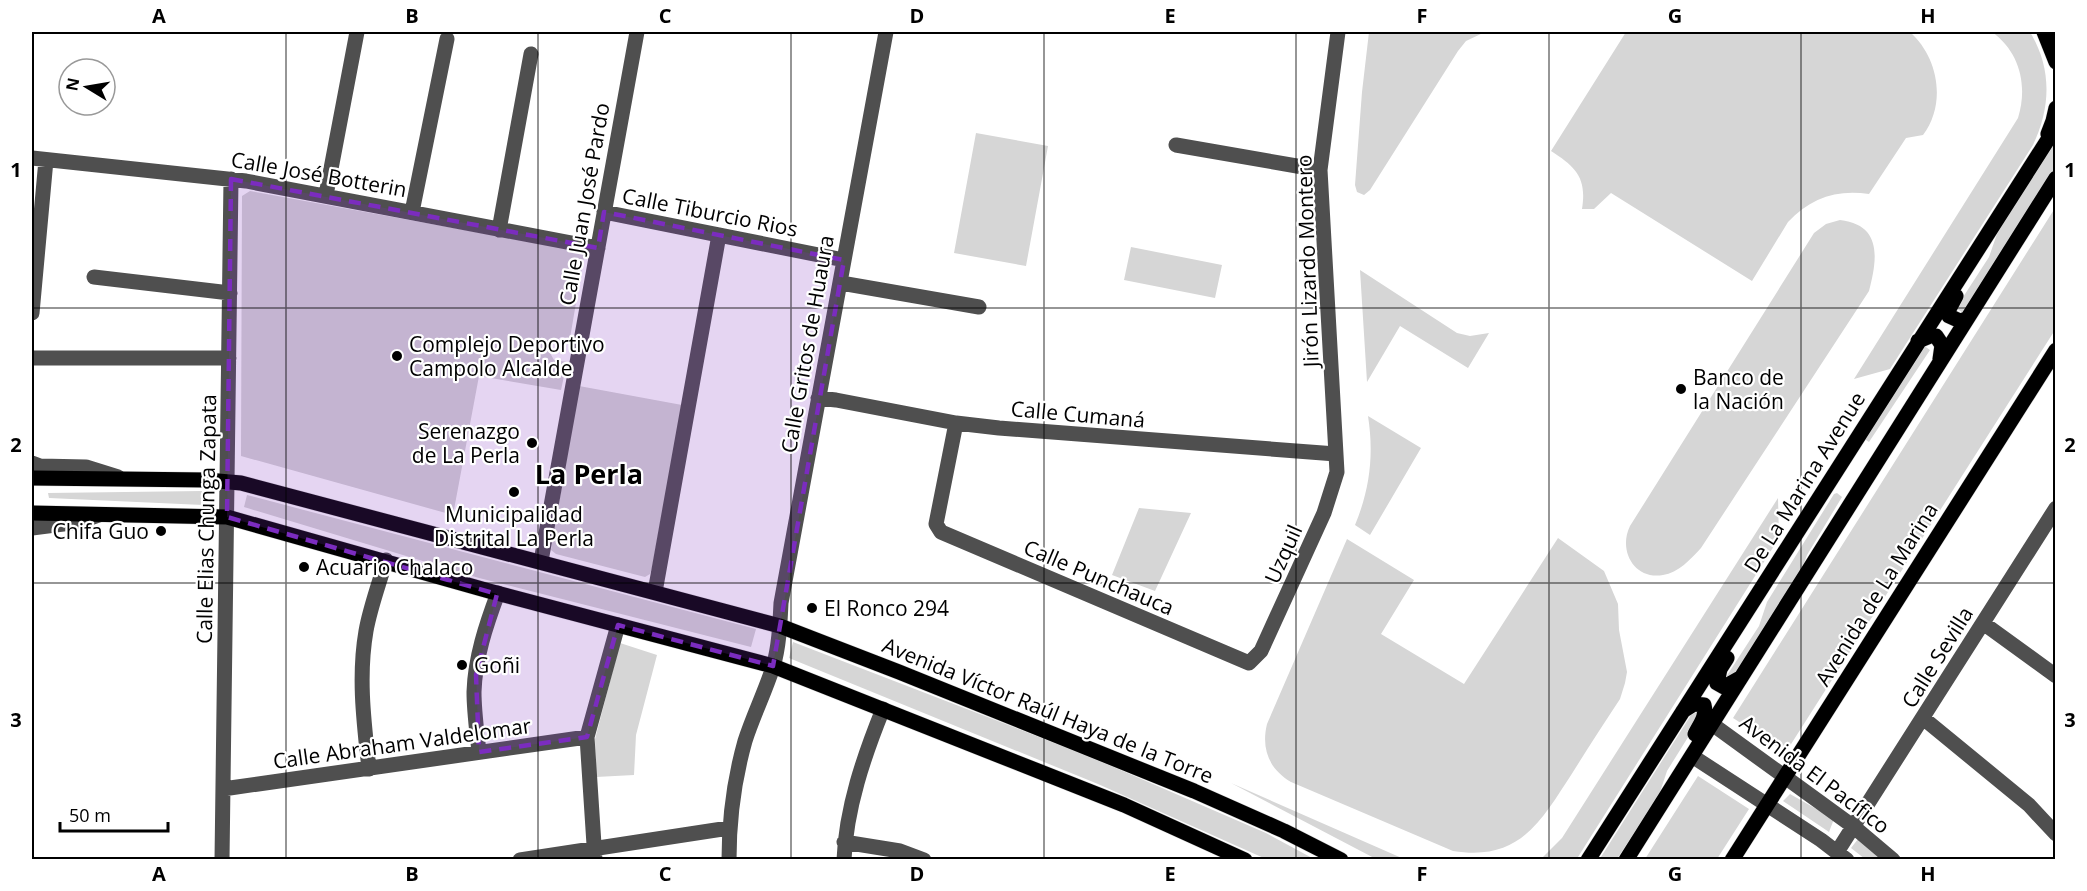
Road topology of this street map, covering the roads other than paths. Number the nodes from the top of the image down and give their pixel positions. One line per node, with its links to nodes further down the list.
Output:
1 (357, 32): 17 (street)
2 (636, 32): 19 (street, Calle Juan José Pardo)
3 (886, 32): 24 (street, Calle Gritos de Huaura)
4 (1338, 32): 14 (street, Jirón Lizardo Montero)
5 (2044, 32): 8 (main road)
6 (447, 39): 18 (street)
7 (531, 54): 20 (street)
8 (2055, 62)
9 (2055, 108): 12 (main road)
10 (2055, 127): 12 (main road, De La Marina Avenue)
11 (1176, 145): 14 (street)
12 (2042, 147): 22 (main road, De La Marina Avenue)
13 (39, 159): 16 (street, Calle José Botterin); 29 (street)
14 (1320, 171): 38 (street, Jirón Lizardo Montero)
15 (2055, 178): 30 (main road)
16 (231, 179): 17 (street, Calle José Botterin); 27 (street, Calle Elias Chunga Zapata)
17 (326, 195): 18 (street, Calle José Botterin)
18 (412, 212): 20 (street, Calle José Botterin)
19 (604, 212): 21 (street, Calle Tiburcio Rios); 23 (street, Calle Juan José Pardo)
20 (499, 230): 23 (street, Calle José Botterin)
21 (719, 235): 24 (street, Calle Tiburcio Rios); 50 (street)
22 (1985, 237): 30 (main road); 31 (main road, De La Marina Avenue)
23 (597, 248): 49 (street, Calle Juan José Pardo)
24 (844, 260): 26 (street, Calle Gritos de Huaura)
25 (94, 277): 27 (street)
26 (841, 283): 28 (street); 36 (street, Calle Gritos de Huaura)
27 (230, 293): 34 (street, Calle Elias Chunga Zapata)
28 (979, 307)
29 (32, 313)
30 (1966, 320): 35 (main road)
31 (1918, 340): 35 (main road); 52 (main road, De La Marina Avenue)
32 (2054, 357): 68 (main road, Avenida de La Marina)
33 (32, 358): 34 (street)
34 (229, 358): 42 (street, Calle Elias Chunga Zapata)
35 (1939, 362): 58 (main road)
36 (818, 398): 37 (street, Calle Cumaná); 55 (street, Calle Gritos de Huaura)
37 (956, 423): 38 (street, Calle Cumaná); 56 (street, Calle Punchauca)
38 (1336, 454): 56 (street, Uzquil)
39 (32, 463): 41 (street)
40 (32, 478): 41 (main road, Avenida Víctor Raúl Haya de la Torre)
41 (123, 479): 42 (main road, Avenida Víctor Raúl Haya de la Torre)
42 (227, 481): 46 (street, Calle Elias Chunga Zapata); 49 (main road, Avenida Víctor Raúl Haya de la Torre)
43 (2055, 508): 53 (street, Calle Sevilla)
44 (32, 513): 45 (main road)
45 (103, 513): 46 (main road); 47 (street)
46 (227, 517): 48 (main road); 70 (street, Calle Elias Chunga Zapata)
47 (32, 528)
48 (386, 560): 51 (main road); 67 (street)
49 (541, 561): 50 (main road, Avenida Víctor Raúl Haya de la Torre)
50 (655, 592): 55 (main road, Avenida Víctor Raúl Haya de la Torre)
51 (498, 593): 54 (main road); 65 (street)
52 (1749, 608): 58 (main road); 61 (main road, De La Marina Avenue)
53 (1983, 623): 59 (street); 62 (street, Calle Sevilla)
54 (618, 625): 57 (main road); 64 (street)
55 (780, 626): 57 (street, Calle Gritos de Huaura); 85 (main road, Avenida Víctor Raúl Haya de la Torre)
56 (1250, 663)
57 (773, 666): 60 (main road); 73 (street, Calle Gritos de Huaura)
58 (1742, 676): 63 (main road)
59 (2055, 676)
60 (883, 709): 75 (street); 84 (main road)
61 (1683, 711): 69 (main road); 86 (main road, De La Marina Avenue)
62 (1923, 718): 72 (street, Calle Sevilla); 74 (street)
63 (1712, 724): 66 (main road); 68 (street, Avenida El Pacífico)
64 (587, 737): 65 (street, Calle Abraham Valdelomar); 76 (street)
65 (479, 752): 67 (street, Calle Abraham Valdelomar)
66 (1692, 756): 69 (main road); 71 (street)
67 (369, 769): 70 (street, Calle Abraham Valdelomar)
68 (1785, 778): 71 (main road, Avenida de La Marina); 72 (street, Avenida El Pacífico)
69 (1671, 788): 87 (main road)
70 (223, 789): 79 (street, Calle Elias Chunga Zapata)
71 (1767, 806): 77 (street); 78 (main road, Avenida de La Marina)
72 (1854, 827): 77 (street, Calle Sevilla); 88 (street, Avenida El Pacífico)
73 (729, 828): 76 (street); 81 (street, Calle Gritos de Huaura)
74 (2055, 834)
75 (844, 843): 82 (street); 83 (street)
76 (594, 854): 80 (street)
77 (1842, 856)
78 (1734, 859)
79 (222, 860)
80 (520, 860)
81 (729, 860)
82 (844, 860)
83 (924, 860)
84 (1245, 860)
85 (1341, 860)
86 (1588, 860)
87 (1626, 860)
88 (1893, 860)

